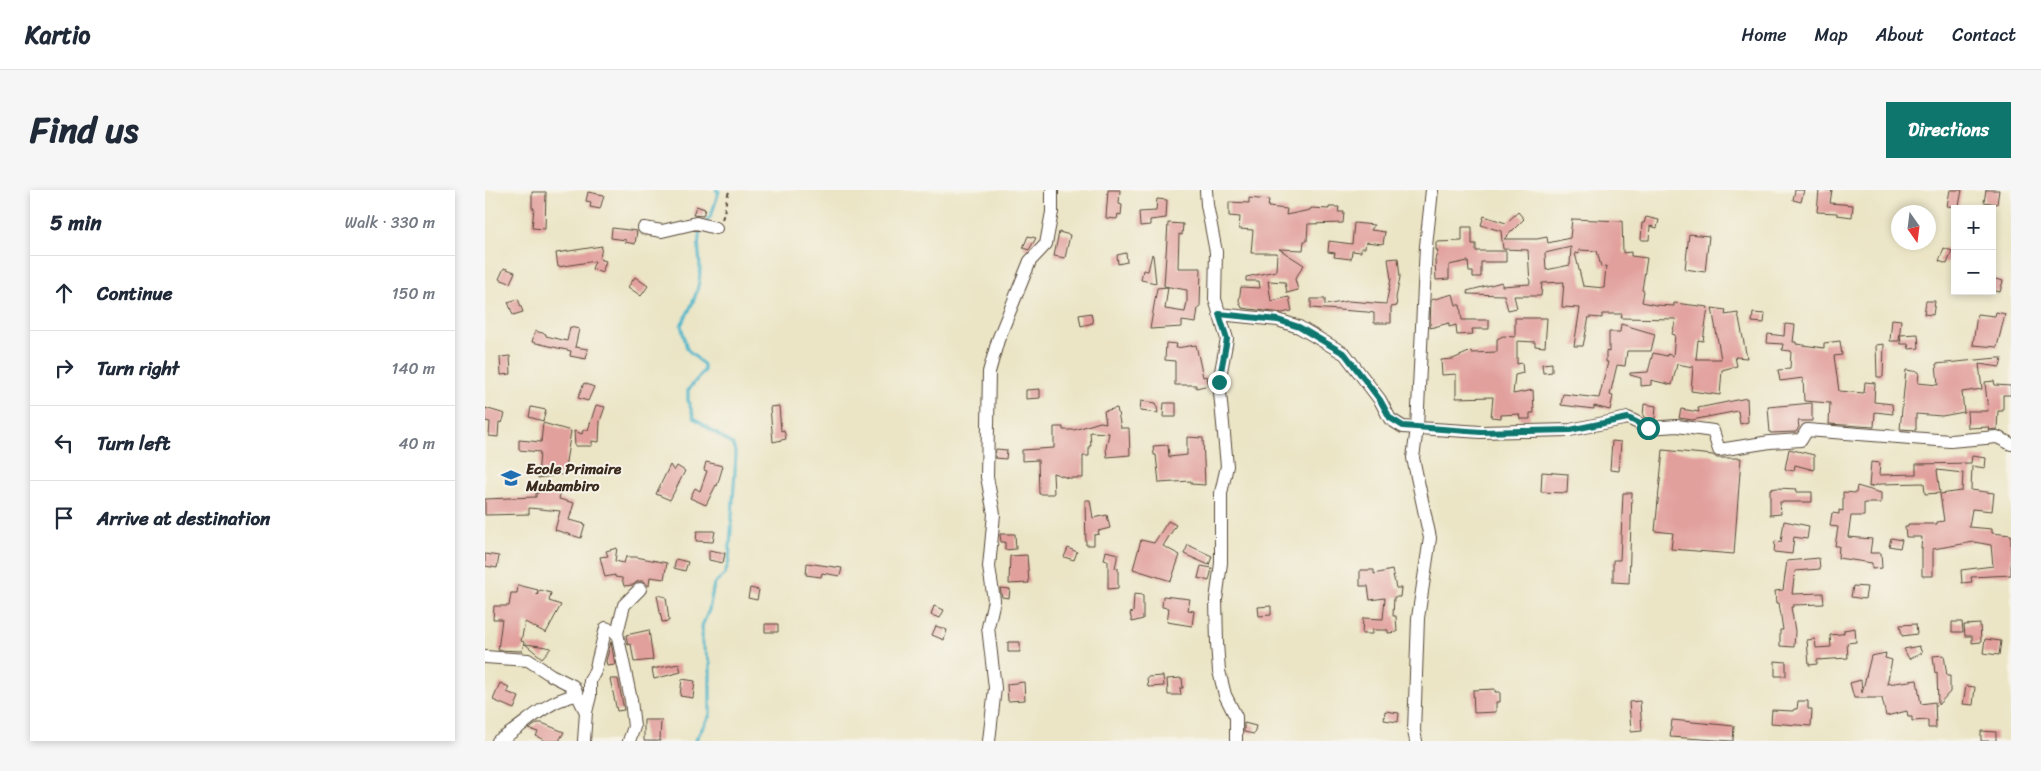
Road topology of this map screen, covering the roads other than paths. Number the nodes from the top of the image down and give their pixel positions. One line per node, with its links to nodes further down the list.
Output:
1 (1051, 190): 17 (street)
2 (1206, 190): 6 (street)
3 (1432, 190): 7 (street)
4 (644, 228): 5 (street)
5 (716, 228)
6 (1219, 314): 7 (street); 18 (street)
7 (1417, 428): 8 (street); 19 (street)
8 (2011, 444)
9 (640, 589): 10 (street)
10 (617, 633): 13 (street); 16 (street)
11 (485, 657): 12 (street)
12 (573, 686): 13 (street); 14 (street)
13 (587, 712): 15 (street)
14 (498, 741)
15 (584, 741)
16 (629, 741)
17 (989, 741)
18 (1236, 741)
19 (1417, 741)

